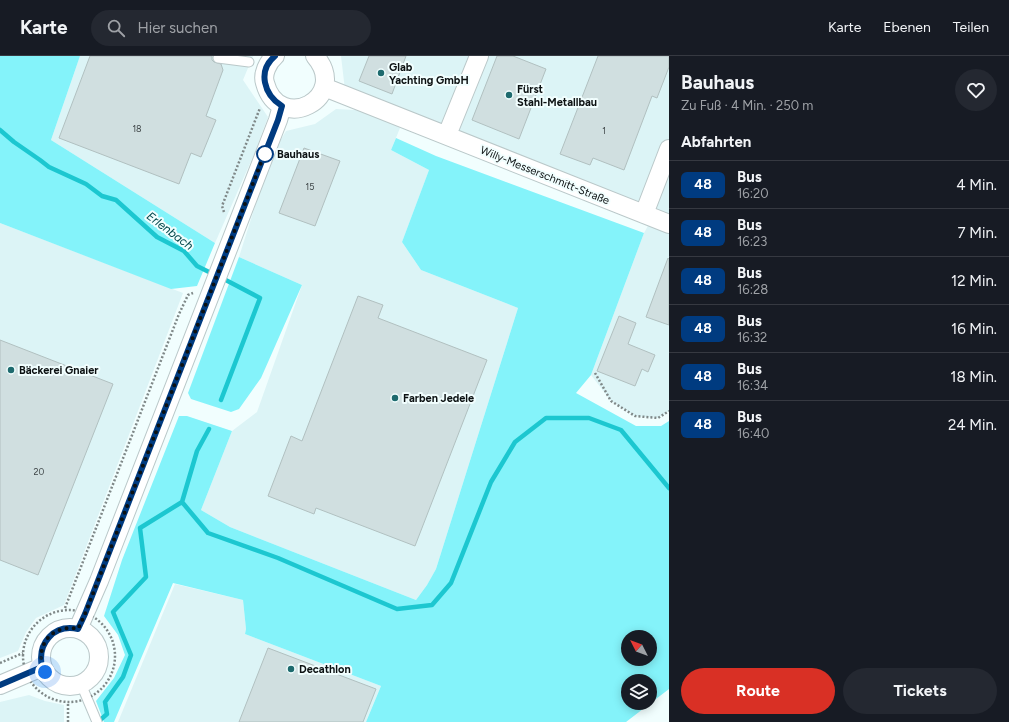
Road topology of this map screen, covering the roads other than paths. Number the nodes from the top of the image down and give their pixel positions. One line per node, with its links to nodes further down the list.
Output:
1 (275, 56): 7 (street)
2 (315, 56): 6 (street)
3 (479, 56): 8 (street)
4 (218, 58): 5 (lane)
5 (249, 62)
6 (324, 87): 7 (street); 8 (street, Willy-Messerschmitt-Straße)
7 (282, 106): 12 (street)
8 (447, 135): 10 (street, Willy-Messerschmitt-Straße)
9 (669, 149): 10 (street)
10 (644, 214): 11 (street, Willy-Messerschmitt-Straße)
11 (669, 224)
12 (82, 622): 13 (street); 15 (street)
13 (35, 670): 14 (street); 15 (street)
14 (0, 685)
15 (84, 691): 16 (lane)
16 (96, 719)

